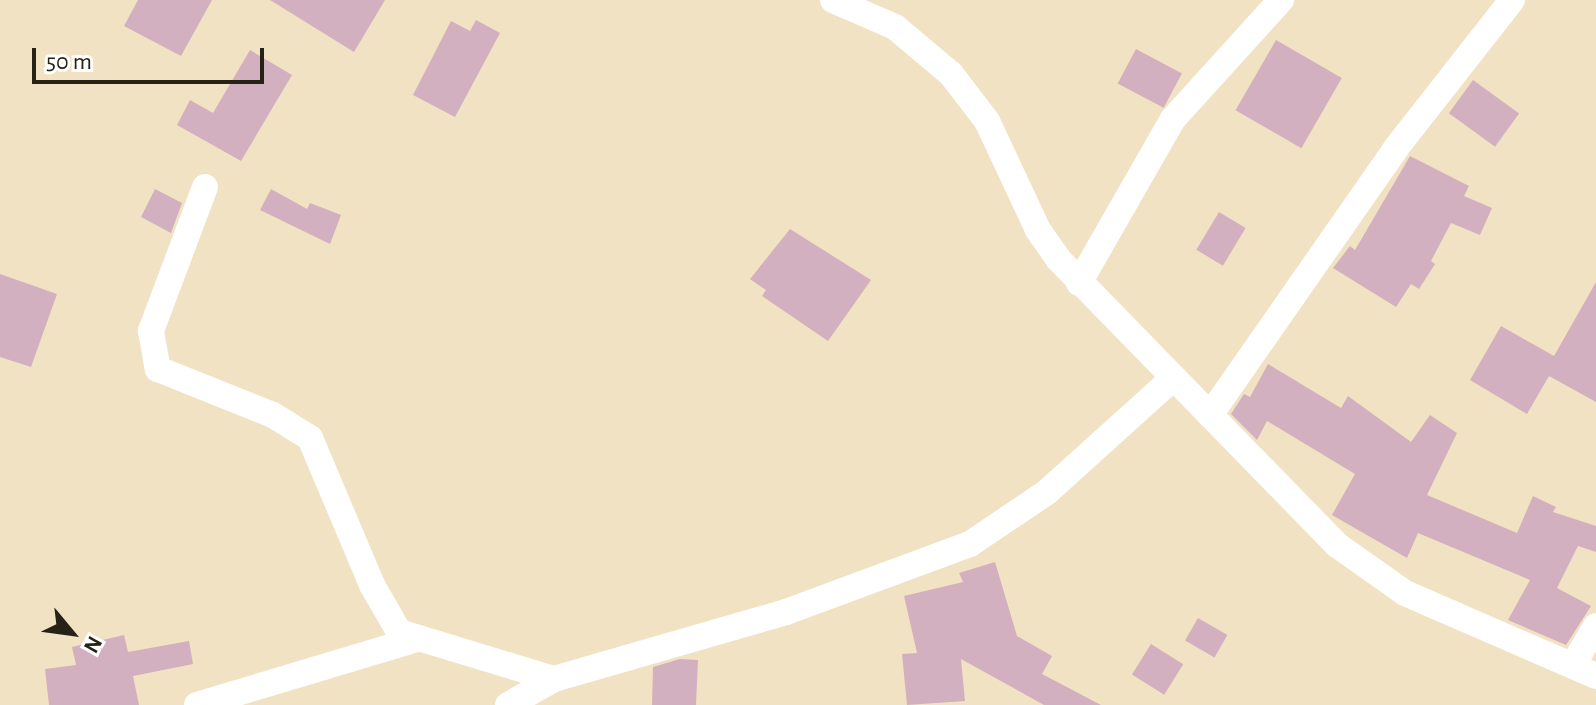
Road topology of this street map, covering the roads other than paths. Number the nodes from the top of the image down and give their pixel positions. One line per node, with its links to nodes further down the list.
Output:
1 (833, 0): 5 (street)
2 (1281, 0): 5 (street)
3 (1512, 0): 7 (street)
4 (205, 187): 9 (street)
5 (1079, 283): 6 (street)
6 (1173, 378): 7 (street); 11 (street)
7 (1210, 415): 10 (street)
8 (1596, 626): 10 (street)
9 (414, 640): 11 (street); 12 (street)
10 (1585, 669)
11 (554, 679): 13 (street)
12 (197, 705)
13 (508, 705)

